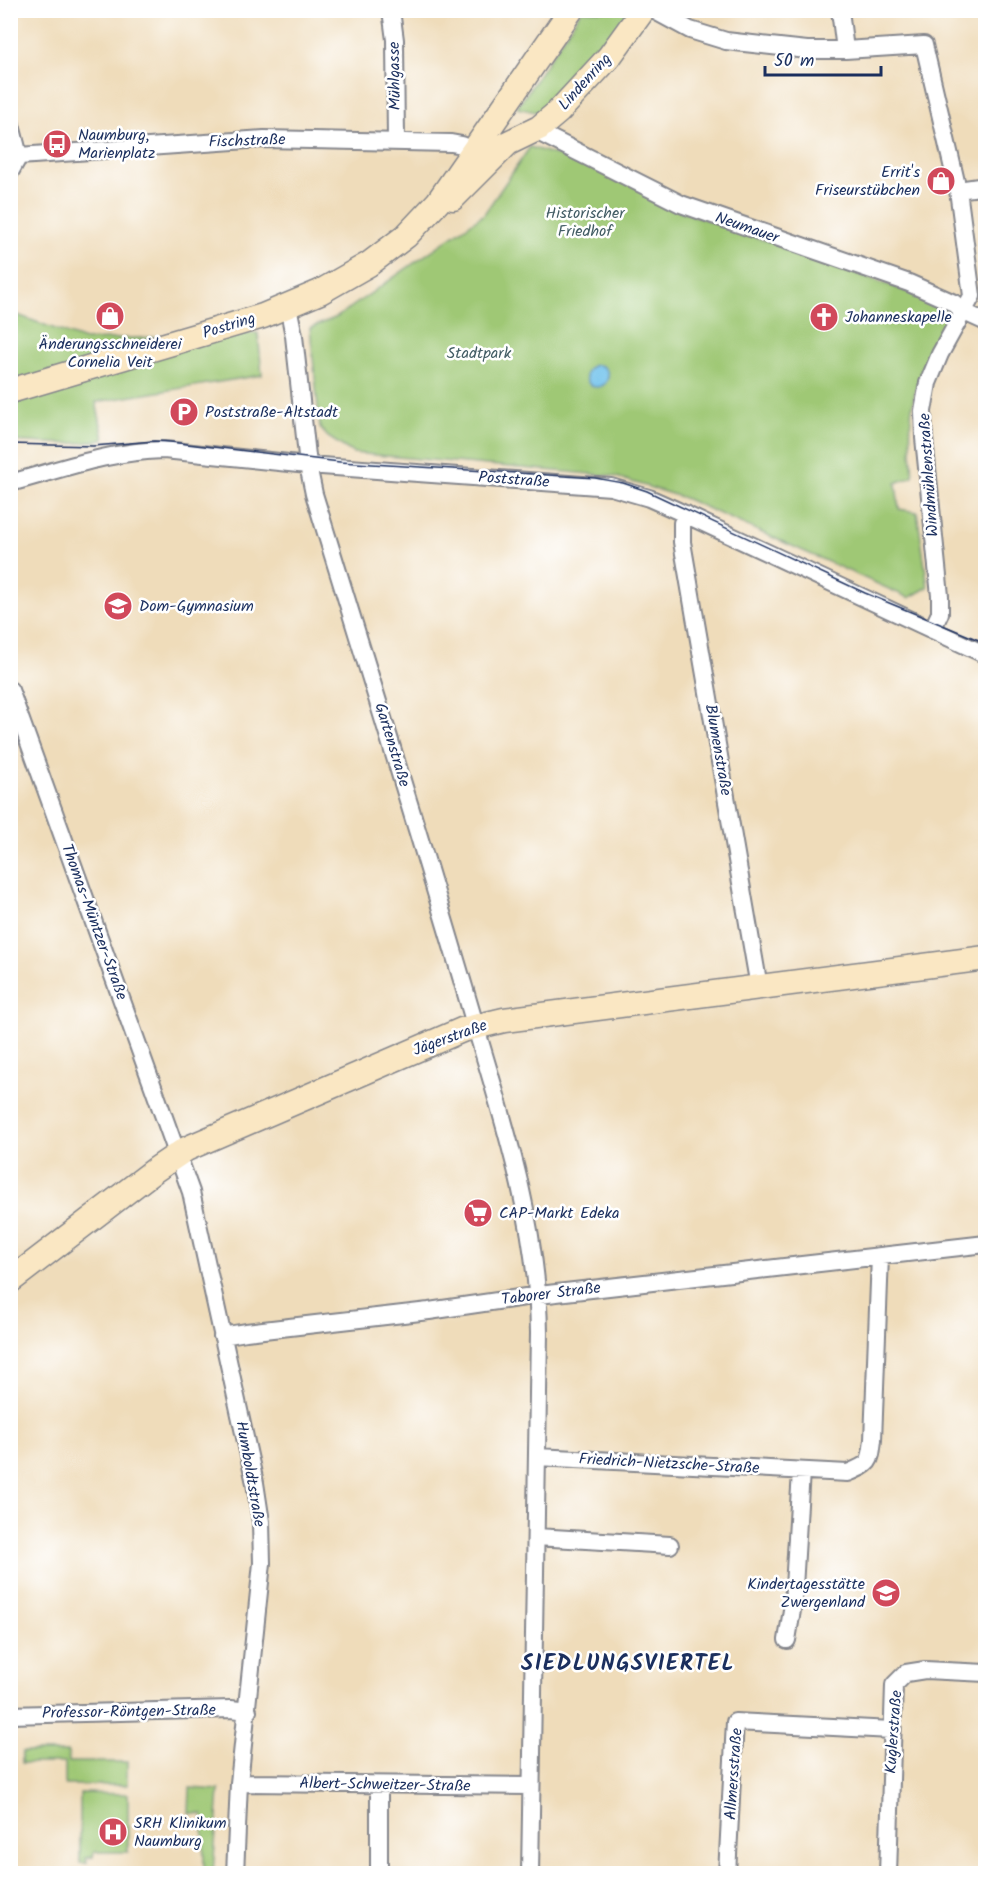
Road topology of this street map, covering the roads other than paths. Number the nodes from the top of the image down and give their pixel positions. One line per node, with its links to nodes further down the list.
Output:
1 (391, 10): 10 (street, Mühlgasse)
2 (571, 10): 7 (main road, Lindenring)
3 (643, 10): 9 (main road, Lindenring)
4 (653, 10): 6 (street)
5 (840, 10): 6 (street)
6 (845, 50): 15 (street, Windmühlenstraße)
7 (495, 120): 9 (main road); 12 (main road, Lindenring)
8 (10, 121): 11 (street)
9 (525, 134): 12 (main road, Lindenring); 18 (street, Neumauer)
10 (396, 141): 11 (street, Fischstraße); 12 (street, Fischstraße)
11 (19, 156): 13 (street)
12 (479, 158): 16 (main road, Lindenring)
13 (10, 172)
14 (986, 186): 15 (street)
15 (958, 190): 18 (street, Windmühlenstraße)
16 (426, 216): 17 (main road, Postring)
17 (288, 306): 20 (main road, Postring); 21 (street, Gartenstraße)
18 (964, 312): 19 (street, Neumauer); 24 (street, Windmühlenstraße)
19 (986, 322)
20 (10, 391)
21 (308, 465): 22 (street, Poststraße); 23 (street, Poststraße); 29 (street, Gartenstraße)
22 (10, 483)
23 (686, 514): 24 (street, Poststraße); 28 (street, Blumenstraße)
24 (932, 630): 25 (street, Poststraße)
25 (986, 655)
26 (10, 690): 30 (street, Thomas-Müntzer-Straße)
27 (986, 958): 28 (main road, Jägerstraße)
28 (759, 987): 29 (main road, Jägerstraße)
29 (476, 1026): 30 (main road, Jägerstraße); 34 (street)
30 (178, 1153): 33 (main road, Jägerstraße); 35 (street, Humboldtstraße)
31 (986, 1244): 32 (street, Taborer Straße)
32 (880, 1256): 34 (street, Taborer Straße); 37 (street)
33 (10, 1281)
34 (539, 1295): 35 (street, Taborer Straße); 36 (street)
35 (222, 1336): 42 (street, Humboldtstraße)
36 (537, 1457): 37 (street, Friedrich-Nietzsche-Straße); 38 (street)
37 (801, 1471): 40 (street)
38 (536, 1537): 39 (street); 47 (street)
39 (670, 1545)
40 (787, 1640)
41 (986, 1673): 44 (street, Kuglerstraße)
42 (248, 1711): 43 (street, Professor-Röntgen-Straße); 45 (street, Humboldtstraße)
43 (10, 1715)
44 (892, 1730): 51 (street, Allmersstraße); 52 (street, Kuglerstraße)
45 (239, 1783): 46 (street, Albert-Schweitzer-Straße); 48 (street, Humboldtstraße)
46 (379, 1785): 47 (street, Albert-Schweitzer-Straße); 49 (street)
47 (531, 1786): 50 (street)
48 (235, 1874)
49 (379, 1874)
50 (530, 1874)
51 (727, 1874)
52 (888, 1874)

